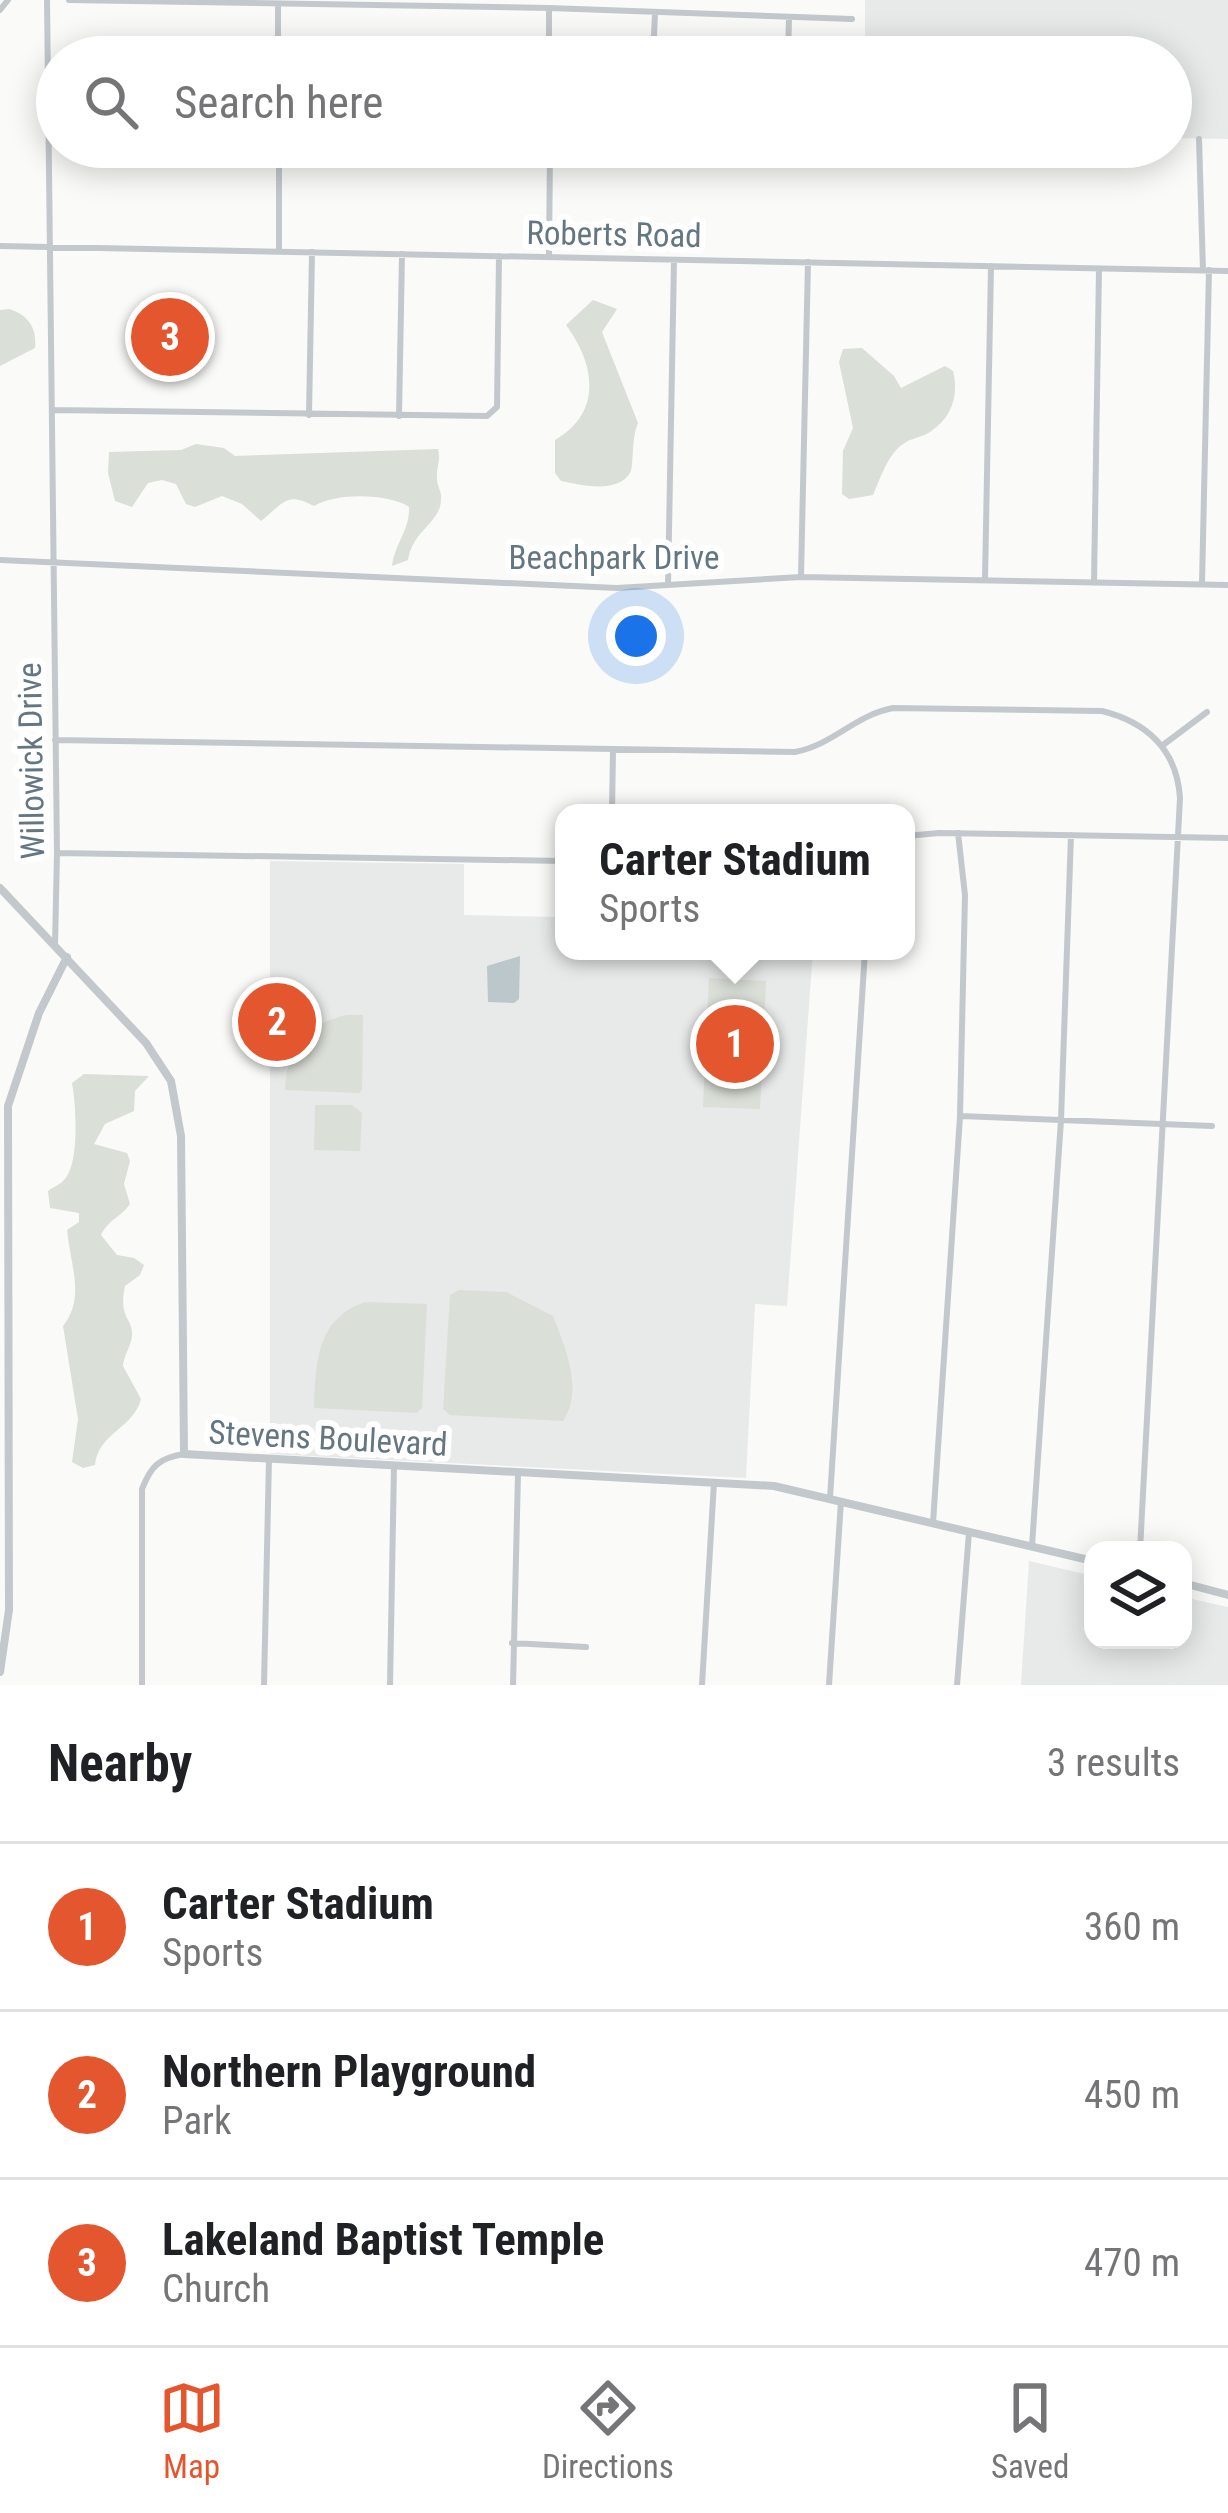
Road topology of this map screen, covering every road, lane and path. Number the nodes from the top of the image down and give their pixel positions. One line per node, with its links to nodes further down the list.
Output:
1 (8, 0): 6 (street)
2 (47, 0): 10 (street, Willowick Drive)
3 (68, 0): 4 (street)
4 (278, 5): 5 (street); 11 (street)
5 (549, 8): 7 (street); 12 (street)
6 (0, 10)
7 (656, 13): 8 (street); 13 (street)
8 (789, 17): 9 (street); 14 (street)
9 (852, 19)
10 (48, 36)
11 (278, 36)
12 (549, 36)
13 (654, 36)
14 (789, 36)
15 (1199, 140): 30 (street)
16 (51, 168): 20 (street, Willowick Drive)
17 (279, 168): 21 (street)
18 (550, 168): 25 (street)
19 (0, 246): 20 (street, Roberts Road)
20 (49, 248): 21 (street, Roberts Road); 32 (street, Willowick Drive)
21 (279, 251): 22 (street, Roberts Road)
22 (312, 252): 23 (street, Roberts Road); 33 (street)
23 (401, 254): 24 (street, Roberts Road); 34 (street)
24 (499, 256): 25 (street, Roberts Road); 34 (street)
25 (548, 256): 26 (street, Roberts Road)
26 (674, 260): 27 (street, Roberts Road); 41 (street)
27 (808, 262): 28 (street, Roberts Road); 37 (street)
28 (991, 266): 29 (street, Roberts Road); 38 (street)
29 (1099, 269): 30 (street, Roberts Road); 39 (street)
30 (1206, 270): 31 (street, Roberts Road); 40 (street)
31 (1228, 271)
32 (52, 410): 33 (street); 36 (street, Willowick Drive)
33 (309, 415): 34 (street)
34 (398, 416)
35 (0, 560): 36 (street, Beachpark Drive)
36 (52, 562): 41 (street, Beachpark Drive); 44 (street, Willowick Drive)
37 (801, 577): 38 (street, Beachpark Drive); 41 (street, Beachpark Drive)
38 (985, 579): 39 (street, Beachpark Drive)
39 (1094, 583): 40 (street, Beachpark Drive)
40 (1202, 584): 42 (street, Beachpark Drive)
41 (668, 585)
42 (1228, 585)
43 (1207, 712): 45 (street)
44 (55, 740): 46 (street); 53 (street, Willowick Drive)
45 (1162, 745): 46 (street); 51 (street)
46 (613, 749): 47 (street)
47 (612, 804)
48 (958, 833): 49 (street); 50 (street); 60 (street)
49 (915, 835)
50 (1071, 835): 51 (street); 61 (street)
51 (1178, 837): 52 (street); 62 (street)
52 (1228, 838)
53 (57, 853): 54 (street); 56 (street, Willowick Drive)
54 (555, 861)
55 (0, 887): 56 (street, Stevens Boulevard)
56 (55, 945): 57 (street, Stevens Boulevard)
57 (67, 958): 59 (street); 66 (street, Stevens Boulevard)
58 (866, 960): 71 (street)
59 (4, 1104): 64 (street)
60 (959, 1116): 61 (street); 72 (street)
61 (1061, 1120): 62 (street); 75 (street)
62 (1163, 1124): 63 (street); 74 (street)
63 (1212, 1126)
64 (3, 1273): 65 (street)
65 (5, 1437): 81 (street)
66 (184, 1454): 67 (street, Stevens Boulevard); 83 (street)
67 (268, 1459): 68 (street, Stevens Boulevard); 84 (street)
68 (394, 1466): 69 (street, Stevens Boulevard); 85 (street)
69 (518, 1473): 70 (street, Stevens Boulevard); 79 (street)
70 (714, 1482): 71 (street, Stevens Boulevard); 87 (street)
71 (836, 1499): 72 (street, Stevens Boulevard); 88 (street)
72 (933, 1522): 73 (street, Stevens Boulevard)
73 (969, 1532): 75 (street, Stevens Boulevard); 89 (street)
74 (1140, 1541)
75 (1032, 1546): 76 (street, Stevens Boulevard)
76 (1084, 1559)
77 (1192, 1585): 78 (street)
78 (1228, 1595)
79 (512, 1642): 80 (street); 86 (street)
80 (586, 1647)
81 (1, 1659): 82 (street)
82 (0, 1672)
83 (142, 1685)
84 (264, 1685)
85 (390, 1685)
86 (513, 1685)
87 (702, 1685)
88 (830, 1685)
89 (957, 1685)

